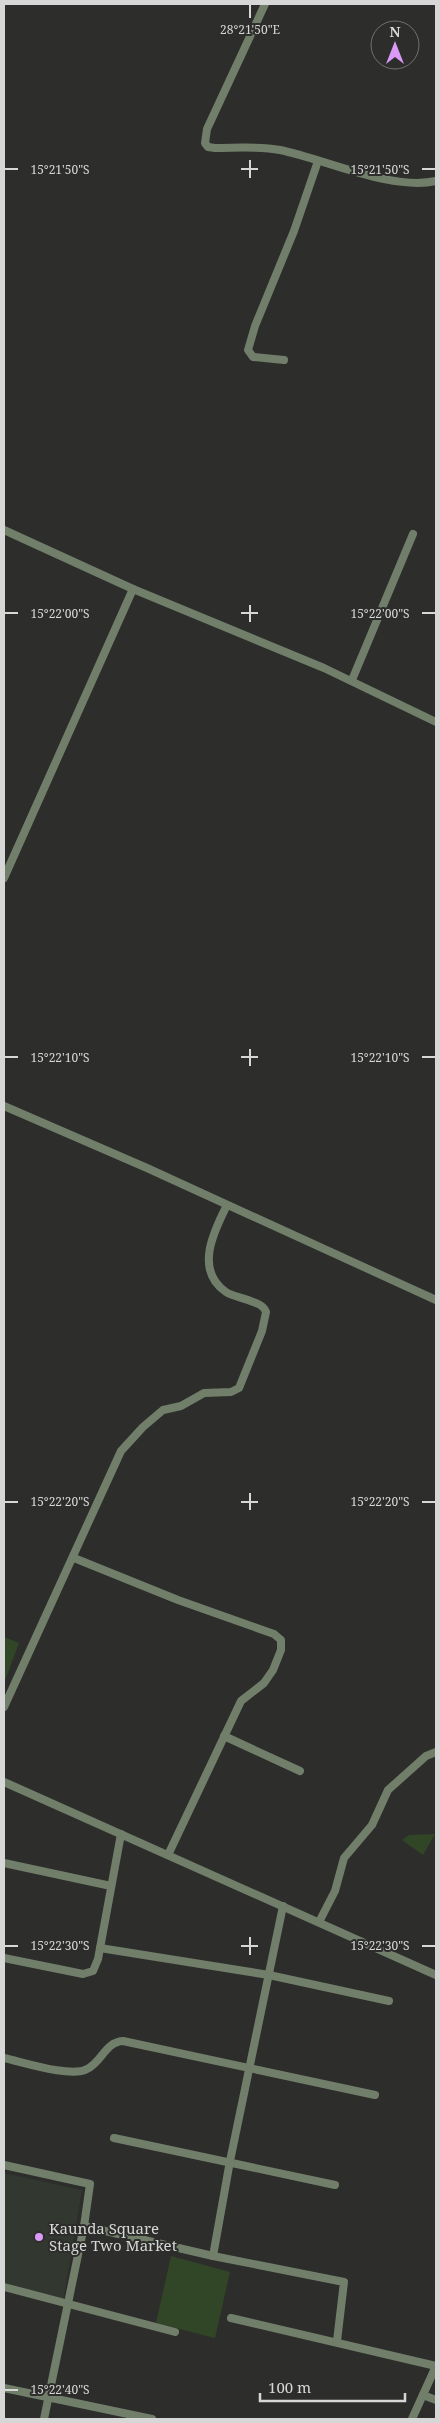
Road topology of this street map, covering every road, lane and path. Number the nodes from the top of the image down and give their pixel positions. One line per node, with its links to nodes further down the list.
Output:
1 (265, 4): 2 (street)
2 (318, 162): 3 (street); 4 (street)
3 (436, 181)
4 (284, 360)
5 (4, 530): 7 (street)
6 (413, 534): 8 (street)
7 (132, 589): 8 (street); 10 (street)
8 (352, 680): 9 (street)
9 (436, 722)
10 (4, 878)
11 (4, 1106): 12 (street)
12 (227, 1204): 13 (street); 14 (street)
13 (436, 1300)
14 (74, 1558): 15 (street); 16 (street)
15 (4, 1707)
16 (224, 1736): 18 (street); 21 (street)
17 (436, 1752): 25 (street)
18 (300, 1771)
19 (4, 1782): 20 (street)
20 (121, 1834): 21 (street); 23 (street)
21 (168, 1855): 24 (street)
22 (4, 1863): 23 (street)
23 (111, 1886): 26 (street)
24 (283, 1906): 25 (street); 28 (street)
25 (319, 1922): 29 (street)
26 (100, 1948): 27 (street); 28 (street)
27 (4, 1958)
28 (269, 1975): 30 (street); 32 (street)
29 (436, 1975)
30 (389, 2001)
31 (4, 2058): 32 (street)
32 (250, 2067): 33 (street); 35 (street)
33 (375, 2094)
34 (114, 2138): 35 (street)
35 (230, 2161): 37 (street); 39 (street)
36 (4, 2164): 38 (street)
37 (335, 2185)
38 (84, 2226): 39 (street); 41 (street)
39 (213, 2256): 44 (street)
40 (4, 2287): 41 (street)
41 (66, 2304): 43 (street); 48 (street)
42 (231, 2318): 44 (street)
43 (175, 2332)
44 (337, 2341): 45 (street)
45 (436, 2366): 47 (street)
46 (4, 2388): 48 (street)
47 (423, 2396): 49 (street); 52 (street)
48 (48, 2398): 50 (street); 51 (street)
49 (436, 2400)
50 (44, 2419)
51 (152, 2419)
52 (412, 2419)

